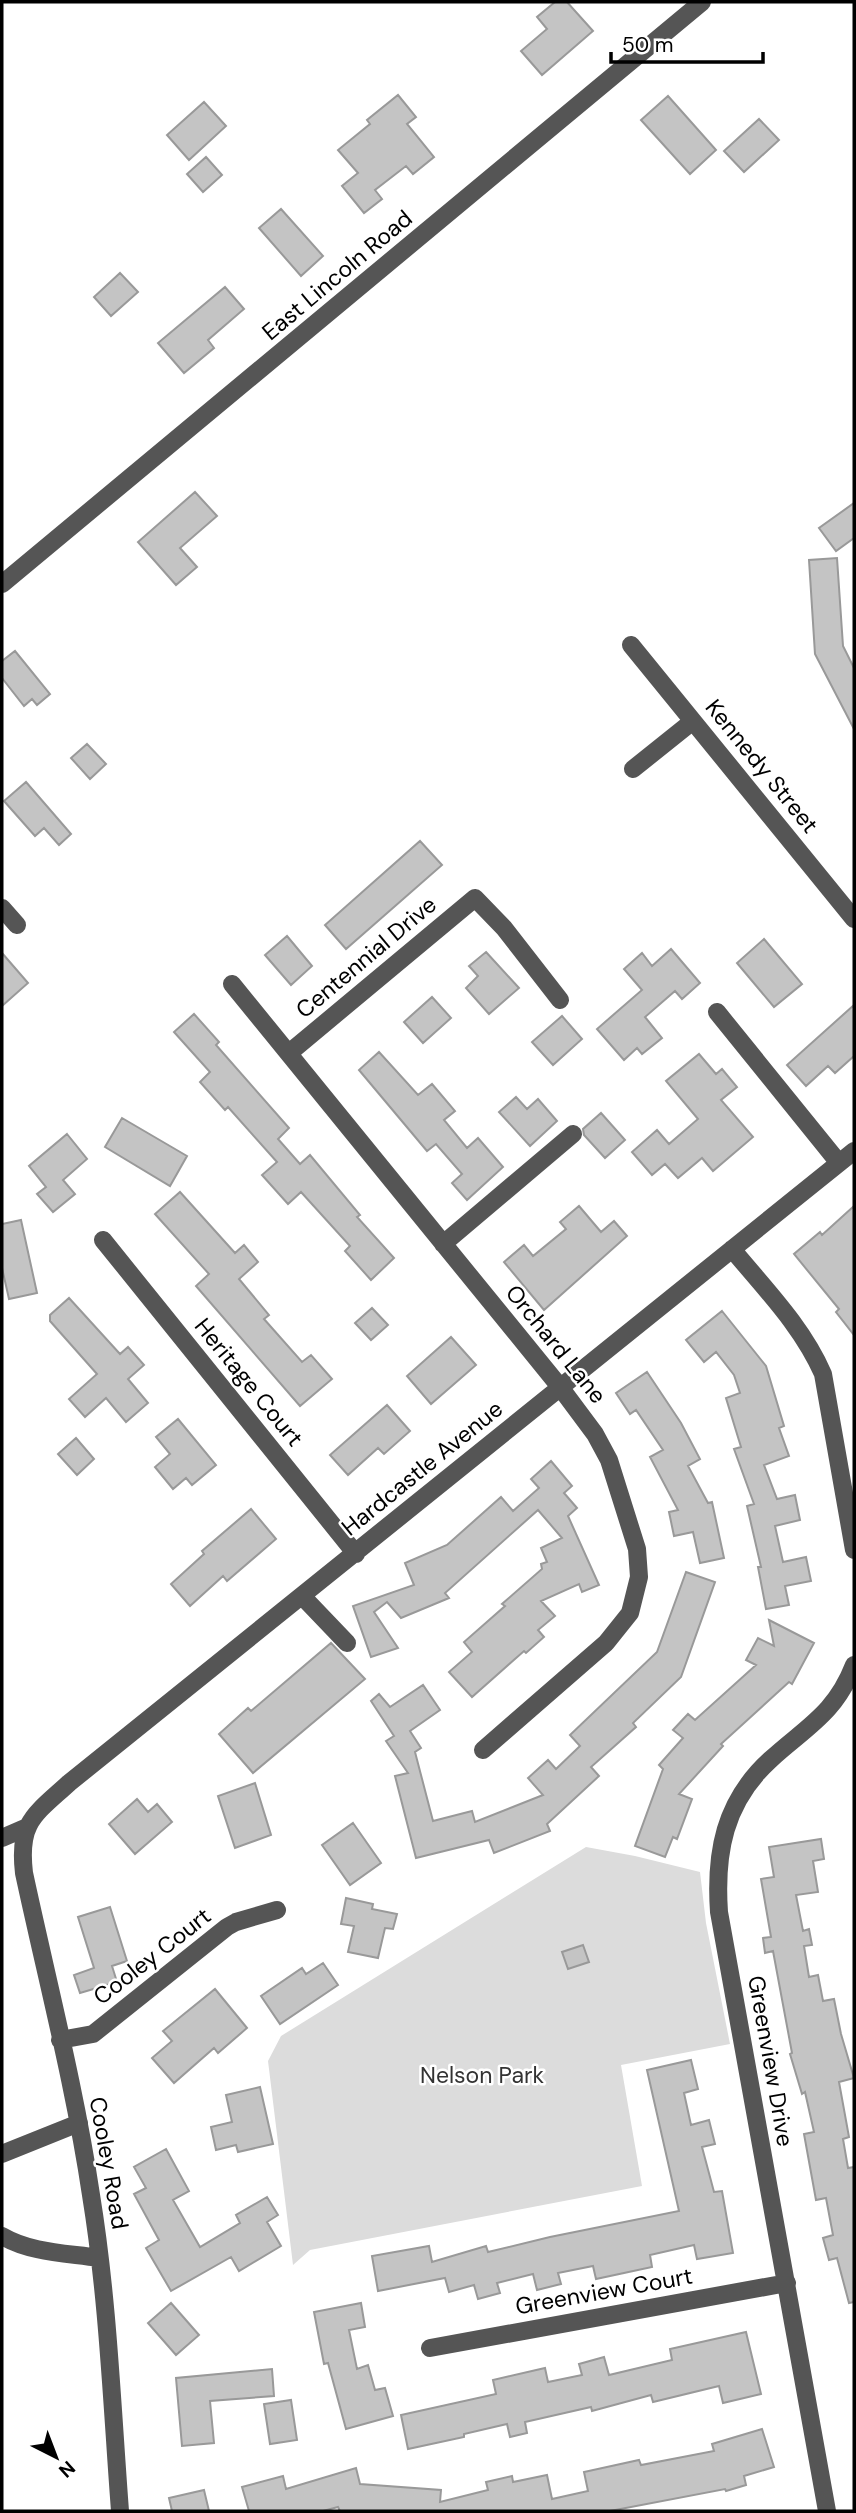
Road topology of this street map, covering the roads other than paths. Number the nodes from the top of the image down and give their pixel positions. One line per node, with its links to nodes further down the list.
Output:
1 (702, 2): 2 (street, East Lincoln Road)
2 (2, 584)
3 (631, 645): 4 (street, Kennedy Street)
4 (693, 721): 5 (street); 7 (street, Kennedy Street)
5 (633, 769)
6 (2, 908): 8 (street)
7 (854, 919)
8 (17, 925)
9 (232, 984): 12 (street, Orchard Lane)
10 (560, 1000): 12 (street, Centennial Drive)
11 (718, 1012): 15 (street)
12 (289, 1053): 17 (street, Orchard Lane)
13 (573, 1133): 17 (street)
14 (854, 1151): 15 (street, Hardcastle Avenue)
15 (839, 1163): 18 (street, Hardcastle Avenue)
16 (103, 1240): 21 (street, Heritage Court)
17 (443, 1244): 19 (street, Orchard Lane)
18 (732, 1249): 19 (street, Hardcastle Avenue); 20 (street)
19 (560, 1387): 21 (street, Hardcastle Avenue); 25 (street, Orchard Lane)
20 (854, 1550)
21 (356, 1554): 22 (street, Hardcastle Avenue)
22 (303, 1597): 23 (street); 26 (street, Hardcastle Avenue)
23 (347, 1643)
24 (854, 1665): 34 (street, Greenview Drive)
25 (483, 1750)
26 (25, 1828): 27 (street); 29 (street, Cooley Road)
27 (2, 1838)
28 (277, 1910): 29 (street, Cooley Court)
29 (60, 2040): 30 (street, Cooley Road)
30 (79, 2123): 31 (street); 33 (street, Cooley Road)
31 (2, 2154)
32 (2, 2236): 33 (street)
33 (99, 2258): 36 (street, Cooley Road)
34 (788, 2283): 35 (street, Greenview Court); 37 (street, Greenview Drive)
35 (430, 2348)
36 (120, 2511)
37 (827, 2511)

